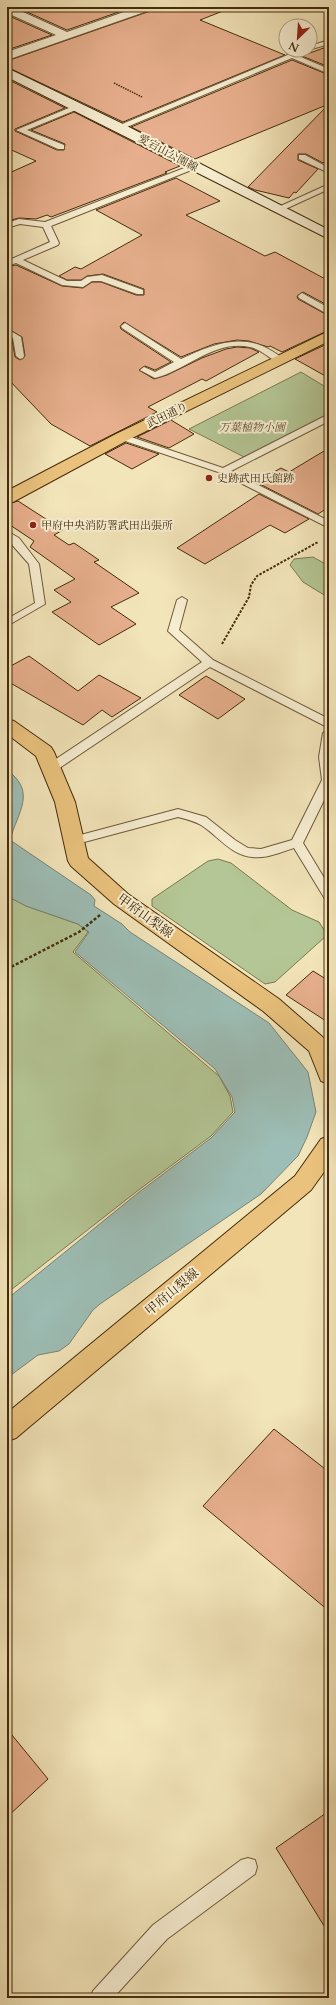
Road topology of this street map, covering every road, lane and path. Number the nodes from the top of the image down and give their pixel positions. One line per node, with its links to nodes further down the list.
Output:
1 (149, 7): 3 (main road)
2 (7, 9): 3 (main road)
3 (67, 36): 6 (main road)
4 (329, 42): 5 (lane)
5 (318, 45)
6 (7, 56)
7 (285, 58): 13 (lane)
8 (299, 58): 9 (lane)
9 (329, 72)
10 (8, 73): 12 (main road, 愛宕山公園線)
11 (114, 83): 13 (path)
12 (79, 107): 14 (main road, 愛宕山公園線); 15 (lane)
13 (164, 108): 14 (lane)
14 (119, 127): 17 (main road, 愛宕山公園線)
15 (61, 147)
16 (302, 157): 18 (lane)
17 (195, 167): 20 (main road, 愛宕山公園線); 21 (lane)
18 (329, 171)
19 (329, 186): 20 (lane)
20 (278, 209): 23 (main road, 愛宕山公園線)
21 (46, 225): 22 (lane); 24 (lane)
22 (7, 226)
23 (329, 235)
24 (16, 260): 25 (lane); 26 (lane)
25 (7, 264)
26 (140, 292)
27 (302, 296): 28 (lane)
28 (329, 312)
29 (125, 326): 34 (lane)
30 (7, 332): 32 (lane)
31 (329, 335): 33 (main road, 武田通り)
32 (20, 356)
33 (280, 360): 34 (lane); 37 (main road, 武田通り)
34 (181, 363): 35 (lane)
35 (144, 370)
36 (329, 417): 38 (lane)
37 (122, 437): 38 (lane); 39 (main road, 武田通り)
38 (224, 471): 40 (lane)
39 (7, 498)
40 (329, 525)
41 (7, 534): 44 (lane)
42 (323, 539): 45 (path)
43 (182, 600): 45 (lane)
44 (7, 623)
45 (209, 662): 46 (lane); 49 (lane)
46 (329, 724)
47 (7, 725): 49 (main road, 甲府山梨線)
48 (329, 732): 50 (lane)
49 (51, 768): 51 (main road, 甲府山梨線)
50 (328, 780): 52 (lane)
51 (73, 841): 52 (lane); 56 (main road, 甲府山梨線)
52 (297, 842): 53 (lane)
53 (329, 896)
54 (106, 910): 55 (path)
55 (7, 969)
56 (329, 1075)
57 (327, 1155): 58 (main road, 甲府山梨線)
58 (7, 1430)
59 (248, 1867): 60 (lane)
60 (100, 1998)

